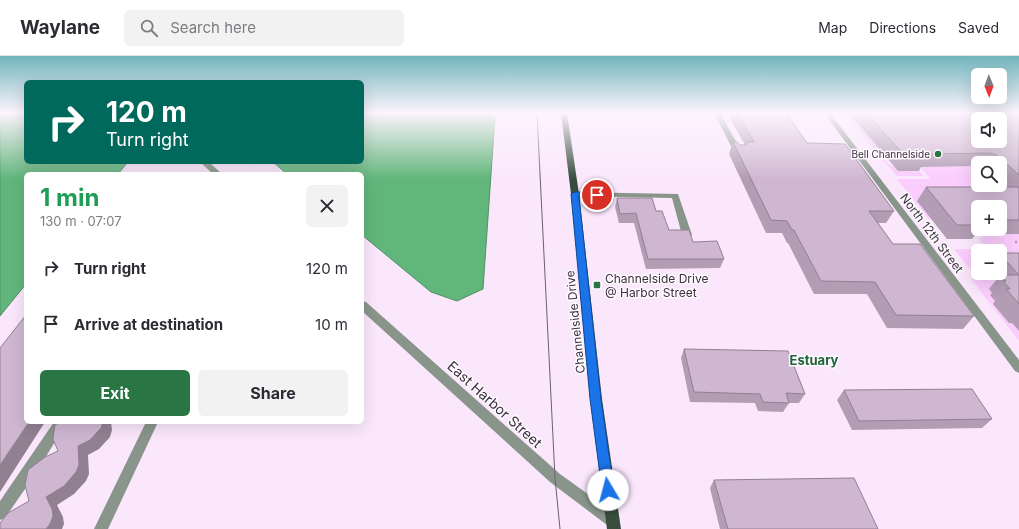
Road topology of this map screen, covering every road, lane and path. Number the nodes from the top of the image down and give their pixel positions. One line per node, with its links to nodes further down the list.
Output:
1 (567, 135): 7 (main road, Channelside Drive)
2 (729, 135): 4 (street)
3 (844, 135): 12 (street, North 12th Street)
4 (739, 154)
5 (206, 164): 6 (street)
6 (216, 172)
7 (575, 194): 8 (street); 16 (main road, Channelside Drive)
8 (687, 235)
9 (1015, 242): 10 (path)
10 (1019, 242)
11 (364, 307): 16 (street, East Harbor Street)
12 (1019, 368)
13 (60, 424): 15 (street)
14 (151, 424): 17 (street)
15 (0, 513)
16 (613, 524)
17 (101, 529)

